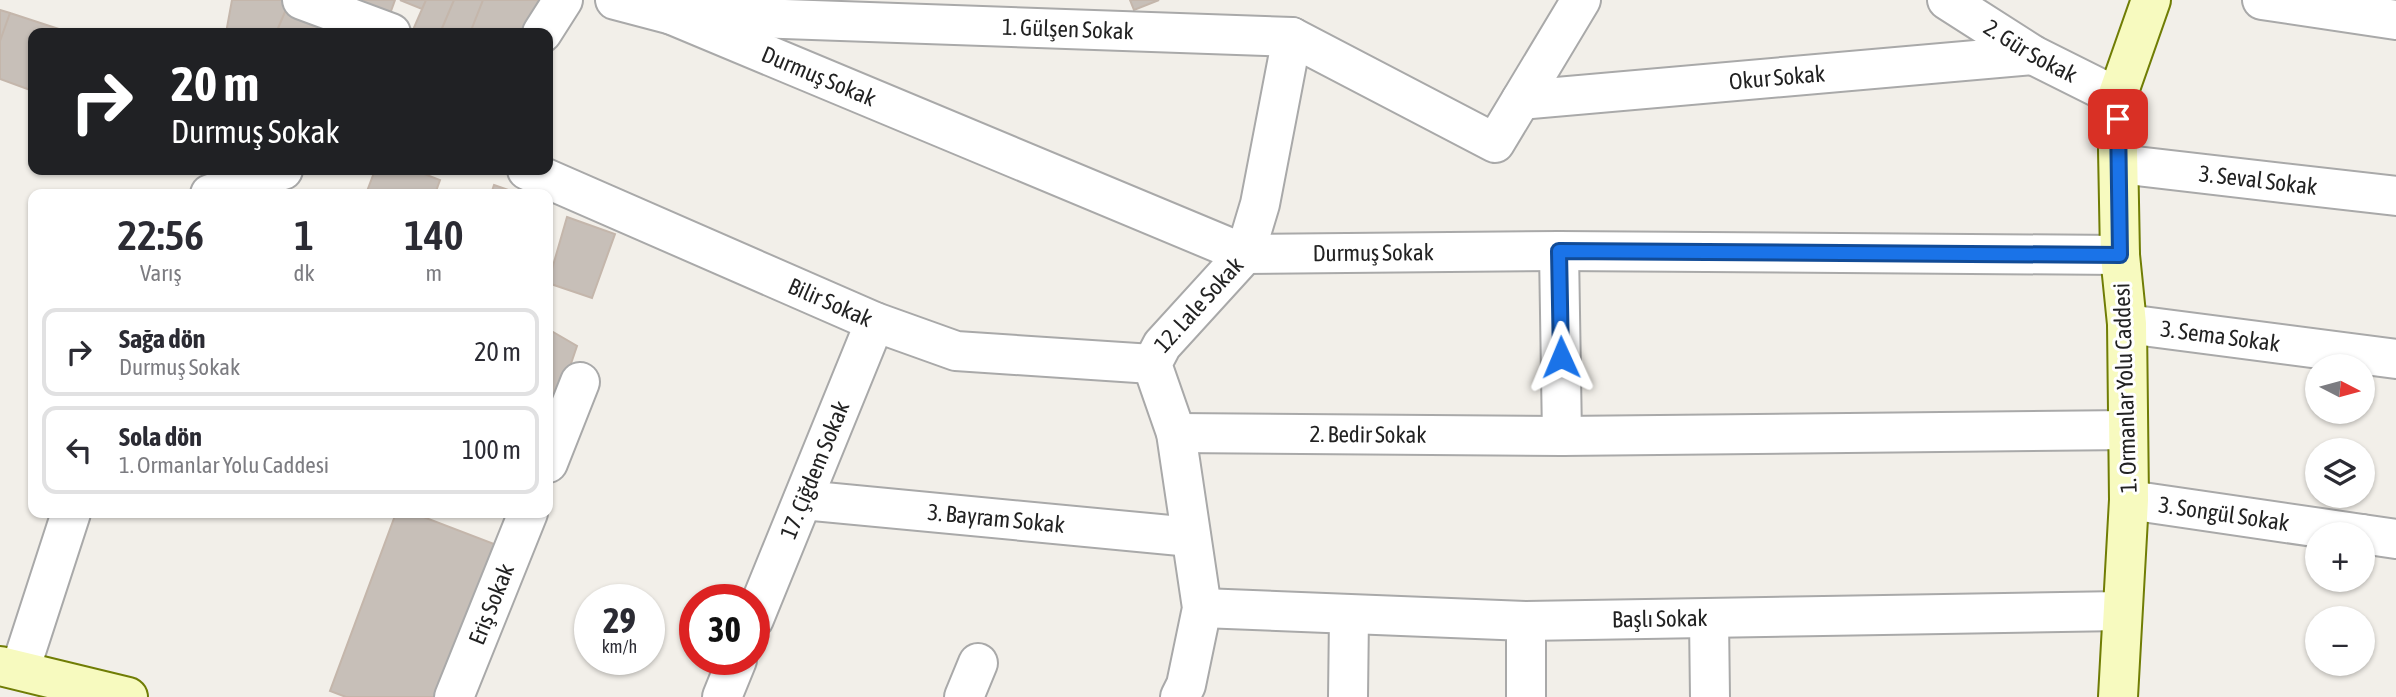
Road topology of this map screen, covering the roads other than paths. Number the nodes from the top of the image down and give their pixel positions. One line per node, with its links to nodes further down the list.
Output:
1 (302, 0): 10 (street)
2 (563, 0): 11 (street)
3 (615, 0): 8 (street, 1. Gülşen Sokak)
4 (1581, 0): 15 (street)
5 (1947, 0): 13 (street, 2. Gür Sokak)
6 (2151, 0): 14 (main road, 1. Ormanlar Yolu Caddesi)
7 (2262, 0): 9 (street)
8 (672, 15): 12 (street, 1. Gülşen Sokak); 22 (street, Durmuş Sokak)
9 (2396, 20)
10 (378, 28)
11 (545, 28)
12 (1292, 37): 15 (street, 1. Gülşen Sokak); 22 (street, 12. Lale Sokak)
13 (2033, 55): 14 (street, 2. Gür Sokak); 15 (street, Okur Sokak)
14 (2117, 97): 16 (main road, 1. Ormanlar Yolu Caddesi)
15 (1521, 100)
16 (2119, 164): 20 (street, 3. Seval Sokak); 23 (main road, 1. Ormanlar Yolu Caddesi)
17 (268, 175): 19 (street)
18 (538, 175): 24 (street, Bilir Sokak)
19 (225, 189)
20 (2396, 196)
21 (1559, 251): 22 (street, Durmuş Sokak); 23 (street, Durmuş Sokak); 31 (street)
22 (1245, 254): 27 (street, 12. Lale Sokak)
23 (2120, 255): 25 (main road, 1. Ormanlar Yolu Caddesi)
24 (875, 322): 27 (street, Bilir Sokak); 33 (street, 17. Çiğdem Sokak)
25 (2127, 324): 26 (street, 3. Sema Sokak); 29 (main road, 1. Ormanlar Yolu Caddesi)
26 (2396, 359)
27 (1152, 364): 30 (street, 12. Lale Sokak)
28 (580, 382): 32 (street)
29 (2128, 430): 31 (street, 2. Bedir Sokak); 34 (main road, 1. Ormanlar Yolu Caddesi)
30 (1176, 433): 31 (street, 2. Bedir Sokak); 39 (street, 12. Lale Sokak)
31 (1562, 436)
32 (553, 450)
33 (803, 500): 39 (street, 3. Bayram Sokak); 41 (street, 17. Çiğdem Sokak)
34 (2129, 500): 37 (street, 3. Songül Sokak); 43 (main road, 1. Ormanlar Yolu Caddesi)
35 (69, 518): 47 (street)
36 (526, 518): 50 (street, Eriş Sokak)
37 (2305, 526)
38 (2375, 536): 40 (street, 3. Songül Sokak)
39 (1191, 537): 42 (street, 12. Lale Sokak)
40 (2396, 539)
41 (768, 584)
42 (1202, 608): 44 (street, Başlı Sokak); 52 (street, 12. Lale Sokak)
43 (2121, 611): 45 (street, Başlı Sokak); 56 (main road, 1. Ormanlar Yolu Caddesi)
44 (1349, 616): 46 (street, Başlı Sokak); 53 (street)
45 (1709, 619): 46 (street, Başlı Sokak); 55 (street)
46 (1525, 621): 54 (street)
47 (10, 668): 49 (main road)
48 (731, 675): 51 (street)
49 (128, 697)
50 (454, 697)
51 (722, 697)
52 (1180, 697)
53 (1348, 697)
54 (1526, 697)
55 (1710, 697)
56 (2118, 697)

